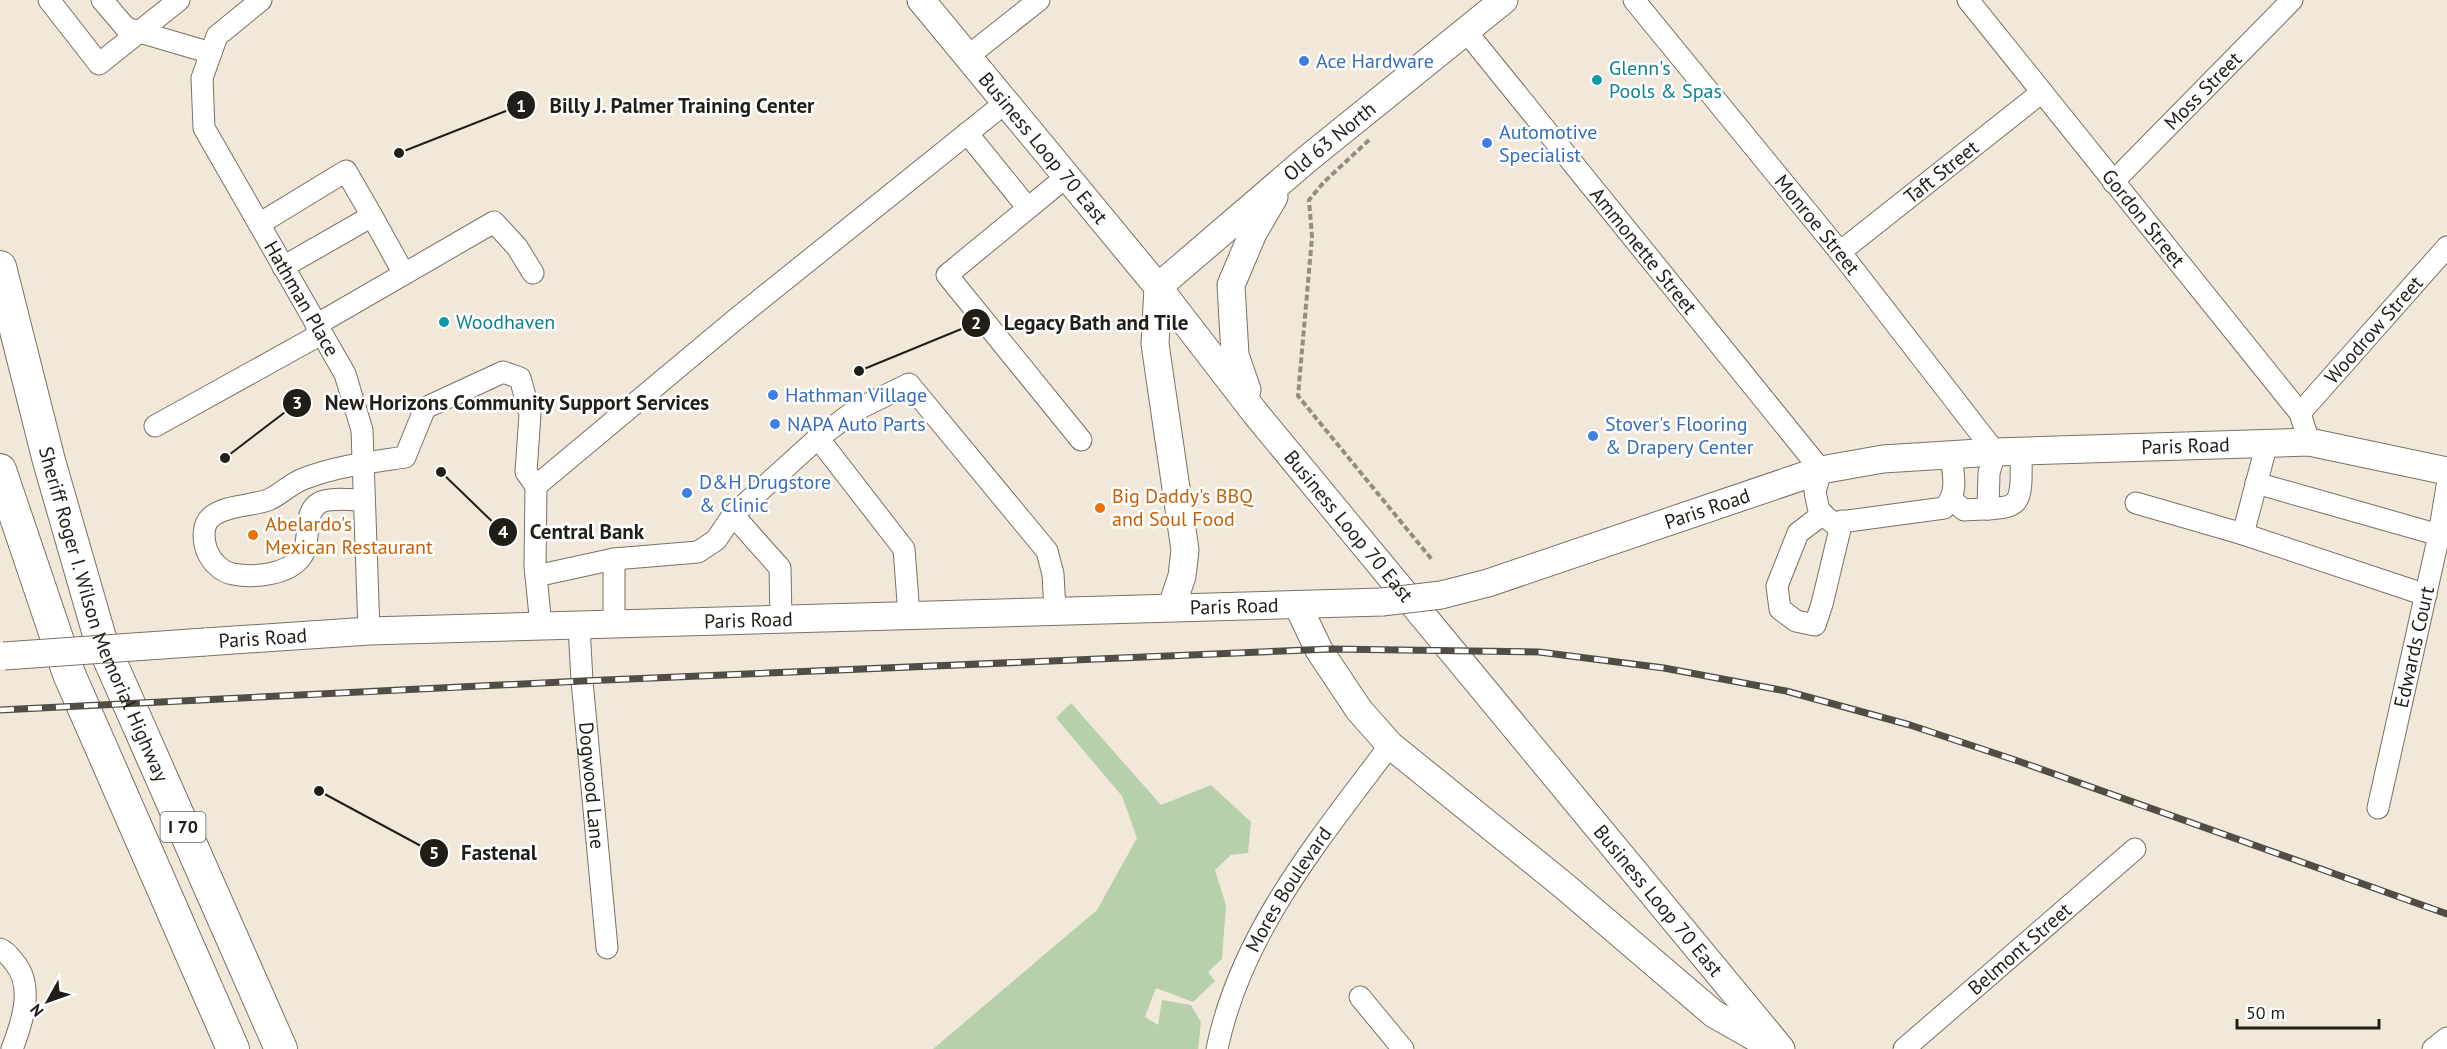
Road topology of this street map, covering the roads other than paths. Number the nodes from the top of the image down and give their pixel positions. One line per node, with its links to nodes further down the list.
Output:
1 (49, 0): 12 (street)
2 (102, 0): 12 (street)
3 (179, 0): 12 (street)
4 (261, 0): 13 (street, Hathman Place)
5 (921, 0): 14 (main road, Business Loop 70 East)
6 (1039, 0): 14 (street)
7 (1503, 0): 11 (main road, Old 63 North)
8 (1634, 0): 25 (street, Monroe Street)
9 (1968, 0): 15 (street, Gordon Street)
10 (2292, 0): 20 (street, Moss Street)
11 (1465, 30): 19 (main road, Old 63 North); 43 (street, Ammonette Street)
12 (140, 32): 13 (street)
13 (211, 53): 23 (street, Hathman Place)
14 (968, 57): 16 (main road, Business Loop 70 East)
15 (2042, 92): 20 (street, Gordon Street); 25 (street, Taft Street)
16 (1005, 103): 17 (street); 18 (main road, Business Loop 70 East)
17 (967, 134): 21 (street); 46 (street)
18 (1066, 177): 21 (street); 30 (main road, Business Loop 70 East)
19 (1286, 177): 30 (main road, Old 63 North); 33 (main road)
20 (2113, 182): 32 (street, Gordon Street)
21 (1027, 207): 36 (street)
22 (372, 216): 23 (street); 27 (street); 29 (street)
23 (258, 224): 27 (street, Hathman Place)
24 (2447, 247): 32 (street, Woodrow Street)
25 (1840, 252): 39 (street, Monroe Street)
26 (0, 267): 77 (highway, Sheriff Roger I. Wilson Memorial Highway / I 70)
27 (283, 267): 31 (street, Hathman Place)
28 (533, 273): 29 (street)
29 (404, 274): 31 (street)
30 (1158, 287): 33 (main road, Business Loop 70 East); 58 (main road)
31 (319, 329): 34 (street); 41 (street, Hathman Place)
32 (2300, 413): 37 (street, Gordon Street)
33 (1256, 414): 81 (main road, Business Loop 70 East)
34 (155, 426)
35 (818, 438): 52 (street); 60 (street); 61 (street)
36 (1081, 440)
37 (2309, 442): 38 (main road, Paris Road); 44 (main road, Paris Road)
38 (2267, 443): 39 (main road, Paris Road); 45 (street)
39 (2008, 452): 40 (main road, Paris Road); 51 (street); 51 (street)
40 (1951, 455): 43 (main road, Paris Road); 49 (street)
41 (364, 464): 46 (street); 48 (street, Hathman Place); 48 (street)
42 (0, 470): 76 (highway, I 70)
43 (1821, 471): 49 (street); 59 (main road, Paris Road, bridge)
44 (2447, 471)
45 (2256, 483): 53 (street); 54 (street)
46 (536, 486): 56 (street)
47 (2447, 486): 54 (street, Edwards Court)
48 (364, 500): 66 (street, Hathman Place)
49 (1952, 500): 51 (street)
50 (2136, 503): 53 (street)
51 (1988, 509)
52 (733, 515): 55 (street); 62 (street)
53 (2243, 534): 57 (street)
54 (2439, 536): 57 (street, Edwards Court)
55 (614, 559): 56 (street); 63 (street)
56 (536, 576): 64 (street)
57 (2426, 595): 69 (street, Edwards Court)
58 (1172, 606): 59 (main road, Paris Road); 60 (main road, Paris Road)
59 (1298, 606): 68 (main road)
60 (1055, 610): 61 (main road, Paris Road)
61 (909, 615): 62 (main road, Paris Road)
62 (781, 619): 63 (main road, Paris Road)
63 (614, 625): 65 (main road, Paris Road)
64 (541, 626): 65 (main road, Paris Road); 66 (main road, Paris Road)
65 (579, 626): 71 (street, Dogwood Lane)
66 (369, 631): 67 (main road, Paris Road, bridge)
67 (2, 656)
68 (1390, 745): 78 (street, Mores Boulevard); 80 (main road)
69 (2378, 808)
70 (2135, 849): 82 (street, Belmont Street)
71 (607, 948)
72 (0, 949): 75 (street)
73 (1360, 997): 79 (street)
74 (2447, 1038): 83 (street)
75 (12, 1049)
76 (233, 1049)
77 (281, 1049)
78 (1217, 1049)
79 (1403, 1049)
80 (1776, 1049)
81 (1782, 1049)
82 (1904, 1049)
83 (2433, 1049)

